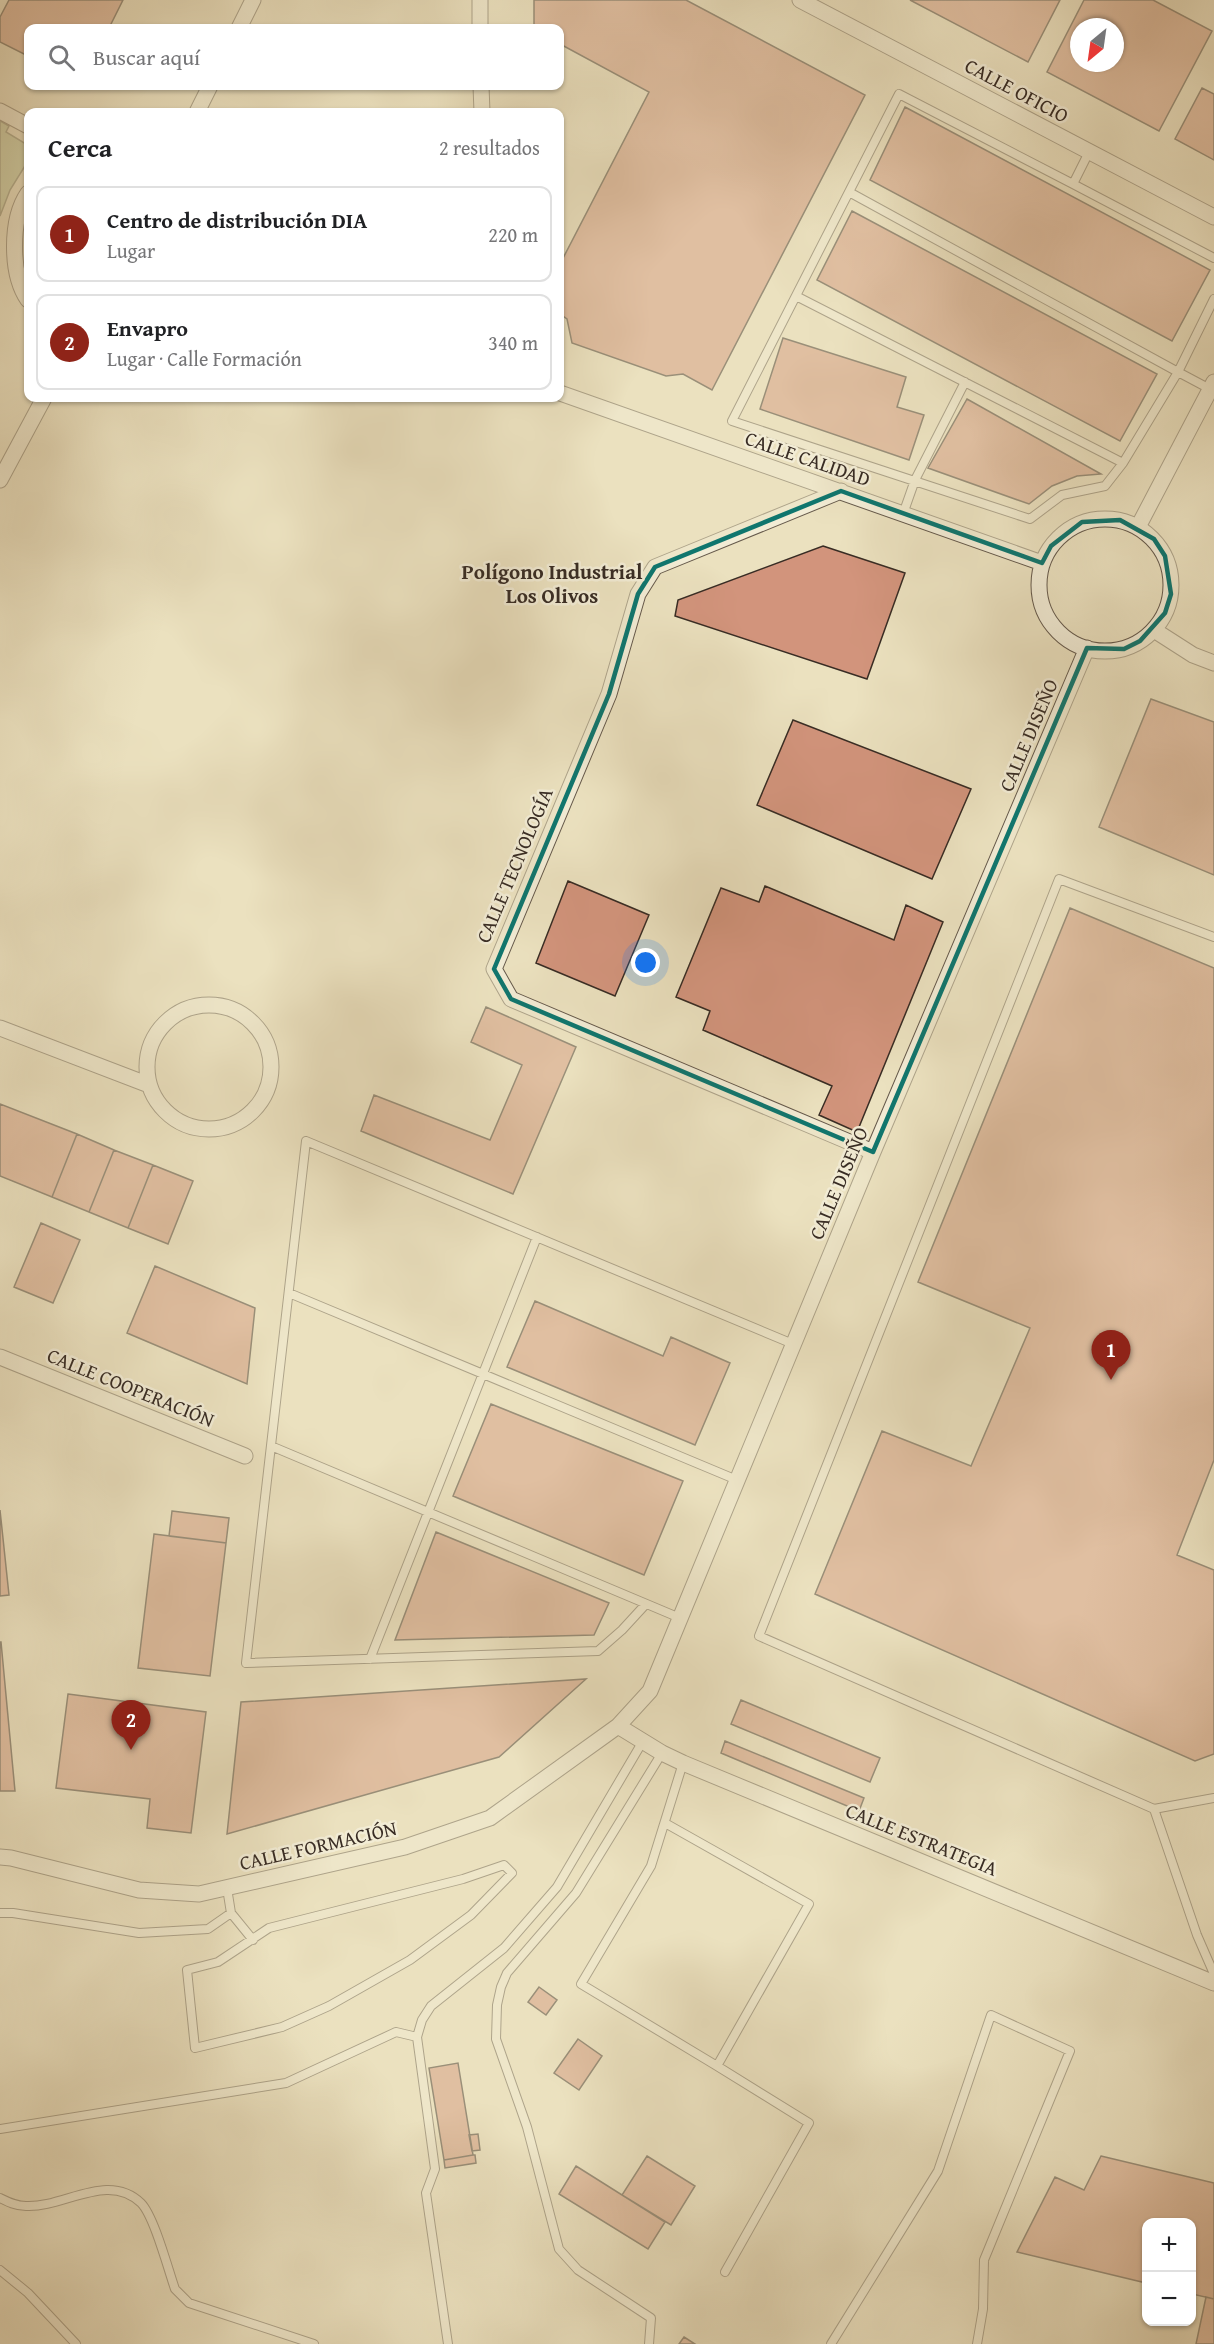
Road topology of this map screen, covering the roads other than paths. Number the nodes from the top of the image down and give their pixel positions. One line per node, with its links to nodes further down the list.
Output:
1 (253, 0): 4 (street)
2 (480, 0): 5 (street)
3 (800, 0): 12 (street, CALLE OFICIO)
4 (241, 24)
5 (480, 24)
6 (208, 90): 8 (street)
7 (482, 90): 9 (street)
8 (199, 108)
9 (482, 108)
10 (0, 111): 11 (street)
11 (24, 124)
12 (1089, 152): 13 (lane); 16 (street, CALLE OFICIO)
13 (1073, 184): 14 (lane); 18 (lane)
14 (849, 192): 21 (lane); 23 (lane)
15 (24, 204): 19 (street)
16 (1214, 217)
17 (0, 256): 19 (street)
18 (1214, 258)
19 (15, 264): 20 (street)
20 (24, 289)
21 (796, 296): 24 (lane); 30 (lane)
22 (1214, 299): 23 (lane)
23 (1178, 372): 25 (lane); 28 (lane)
24 (965, 382): 28 (lane); 30 (lane)
25 (1212, 386): 33 (street)
26 (564, 394): 31 (street, CALLE CALIDAD)
27 (42, 402): 29 (street)
28 (1123, 463): 30 (lane)
29 (0, 480)
30 (915, 480): 32 (lane)
31 (840, 491): 32 (street, CALLE CALIDAD); 41 (street, CALLE TECNOLOGÍA)
32 (903, 514): 34 (street, CALLE CALIDAD)
33 (1138, 527): 34 (street); 35 (street)
34 (1042, 562): 36 (street)
35 (1154, 630): 36 (street); 37 (street)
36 (1087, 648): 41 (street, CALLE DISEÑO)
37 (1214, 663)
38 (1214, 937): 59 (lane)
39 (0, 1028): 40 (street)
40 (149, 1085): 40 (street)
41 (873, 1152): 44 (street, CALLE DISEÑO)
42 (537, 1237): 43 (lane); 44 (lane); 46 (lane)
43 (289, 1293): 46 (lane); 47 (lane)
44 (794, 1344): 49 (street, CALLE DISEÑO)
45 (0, 1357): 48 (street, CALLE COOPERACIÓN)
46 (483, 1375): 49 (lane); 50 (lane)
47 (271, 1446): 50 (lane); 53 (lane)
48 (245, 1456)
49 (737, 1480): 52 (street, CALLE DISEÑO)
50 (427, 1513): 51 (lane); 53 (lane)
51 (645, 1605): 52 (lane); 53 (lane)
52 (680, 1618): 54 (street, CALLE DISEÑO)
53 (370, 1659)
54 (618, 1726): 55 (street, CALLE ESTRATEGIA); 62 (street, CALLE FORMACIÓN)
55 (643, 1741): 56 (street, CALLE ESTRATEGIA); 68 (lane)
56 (662, 1753): 57 (street, CALLE ESTRATEGIA); 77 (lane)
57 (683, 1763): 60 (lane); 67 (street, CALLE ESTRATEGIA)
58 (1214, 1798): 59 (lane)
59 (1154, 1809): 66 (lane)
60 (664, 1823): 69 (lane); 69 (lane)
61 (0, 1857): 62 (street, CALLE FORMACIÓN)
62 (227, 1888): 63 (lane)
63 (231, 1912): 64 (lane); 65 (lane)
64 (0, 1913)
65 (253, 1940): 65 (lane)
66 (1214, 1974)
67 (1214, 1983)
68 (417, 2037): 70 (lane); 76 (lane)
69 (717, 2066): 73 (lane)
70 (0, 2129)
71 (0, 2198): 75 (lane)
72 (0, 2270): 74 (lane)
73 (725, 2272)
74 (76, 2344)
75 (314, 2344)
76 (448, 2344)
77 (650, 2344)
78 (831, 2344): 79 (lane)
79 (977, 2344)

